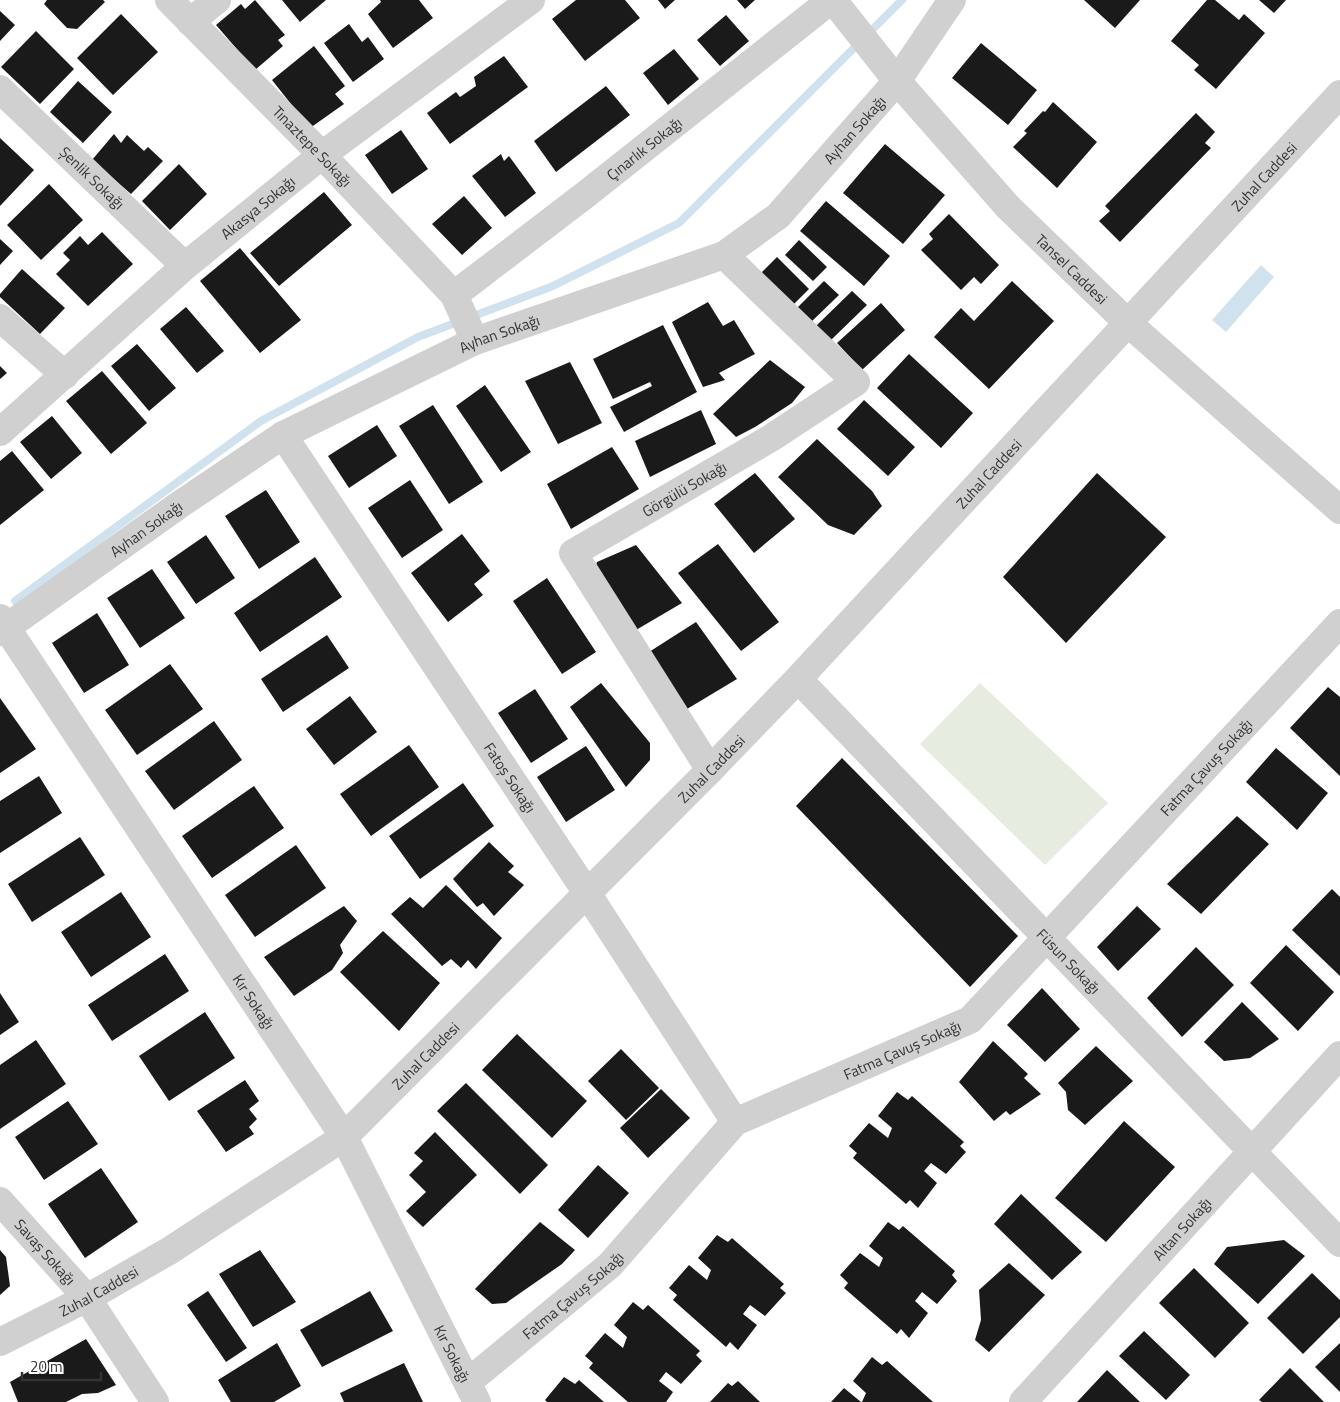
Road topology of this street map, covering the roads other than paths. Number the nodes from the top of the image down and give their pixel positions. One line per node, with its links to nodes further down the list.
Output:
1 (169, 0): 6 (street, Tınaztepe Sokağı)
2 (217, 0): 6 (street)
3 (531, 0): 10 (street, Akasya Sokağı)
4 (832, 0): 7 (street, Tansel Caddesi); 13 (street, Çınarlık Sokağı)
5 (952, 0): 7 (street, Ayhan Sokağı)
6 (190, 22): 10 (street, Tınaztepe Sokağı)
7 (897, 81): 11 (street, Ayhan Sokağı); 15 (street, Tansel Caddesi)
8 (0, 89): 12 (street, Şenlik Sokağı)
9 (1340, 94): 15 (street, Zuhal Caddesi)
10 (322, 155): 12 (street, Akasya Sokağı); 13 (street, Tınaztepe Sokağı)
11 (724, 255): 16 (street, Ayhan Sokağı); 24 (street, Görgülü Sokağı)
12 (185, 266): 17 (street, Akasya Sokağı)
13 (454, 295): 16 (street, Tınaztepe Sokağı)
14 (0, 318): 17 (street)
15 (1129, 324): 20 (street, Tansel Caddesi); 23 (street, Zuhal Caddesi)
16 (475, 341): 19 (street, Ayhan Sokağı)
17 (65, 375): 18 (street, Akasya Sokağı)
18 (0, 432)
19 (283, 435): 22 (street, Ayhan Sokağı); 25 (street, Fatoş Sokağı)
20 (1340, 510)
21 (1340, 623): 26 (street, Fatma Çavuş Sokağı)
22 (2, 626): 29 (street, Kır Sokağı)
23 (798, 679): 24 (street, Zuhal Caddesi); 26 (street, Füsun Sokağı)
24 (710, 770): 25 (street, Zuhal Caddesi)
25 (587, 893): 28 (street, Fatoş Sokağı); 29 (street, Zuhal Caddesi)
26 (1046, 936): 28 (street, Fatma Çavuş Sokağı); 30 (street, Füsun Sokağı)
27 (1340, 1055): 30 (street, Altan Sokağı)
28 (735, 1122): 35 (street, Fatma Çavuş Sokağı)
29 (344, 1137): 33 (street, Zuhal Caddesi); 35 (street, Kır Sokağı)
30 (1251, 1152): 32 (street, Füsun Sokağı); 37 (street, Altan Sokağı)
31 (0, 1201): 33 (street, Savaş Sokağı)
32 (1340, 1243)
33 (87, 1298): 34 (street, Zuhal Caddesi); 36 (street, Savaş Sokağı)
34 (0, 1342)
35 (473, 1392)
36 (155, 1402)
37 (1023, 1402)

